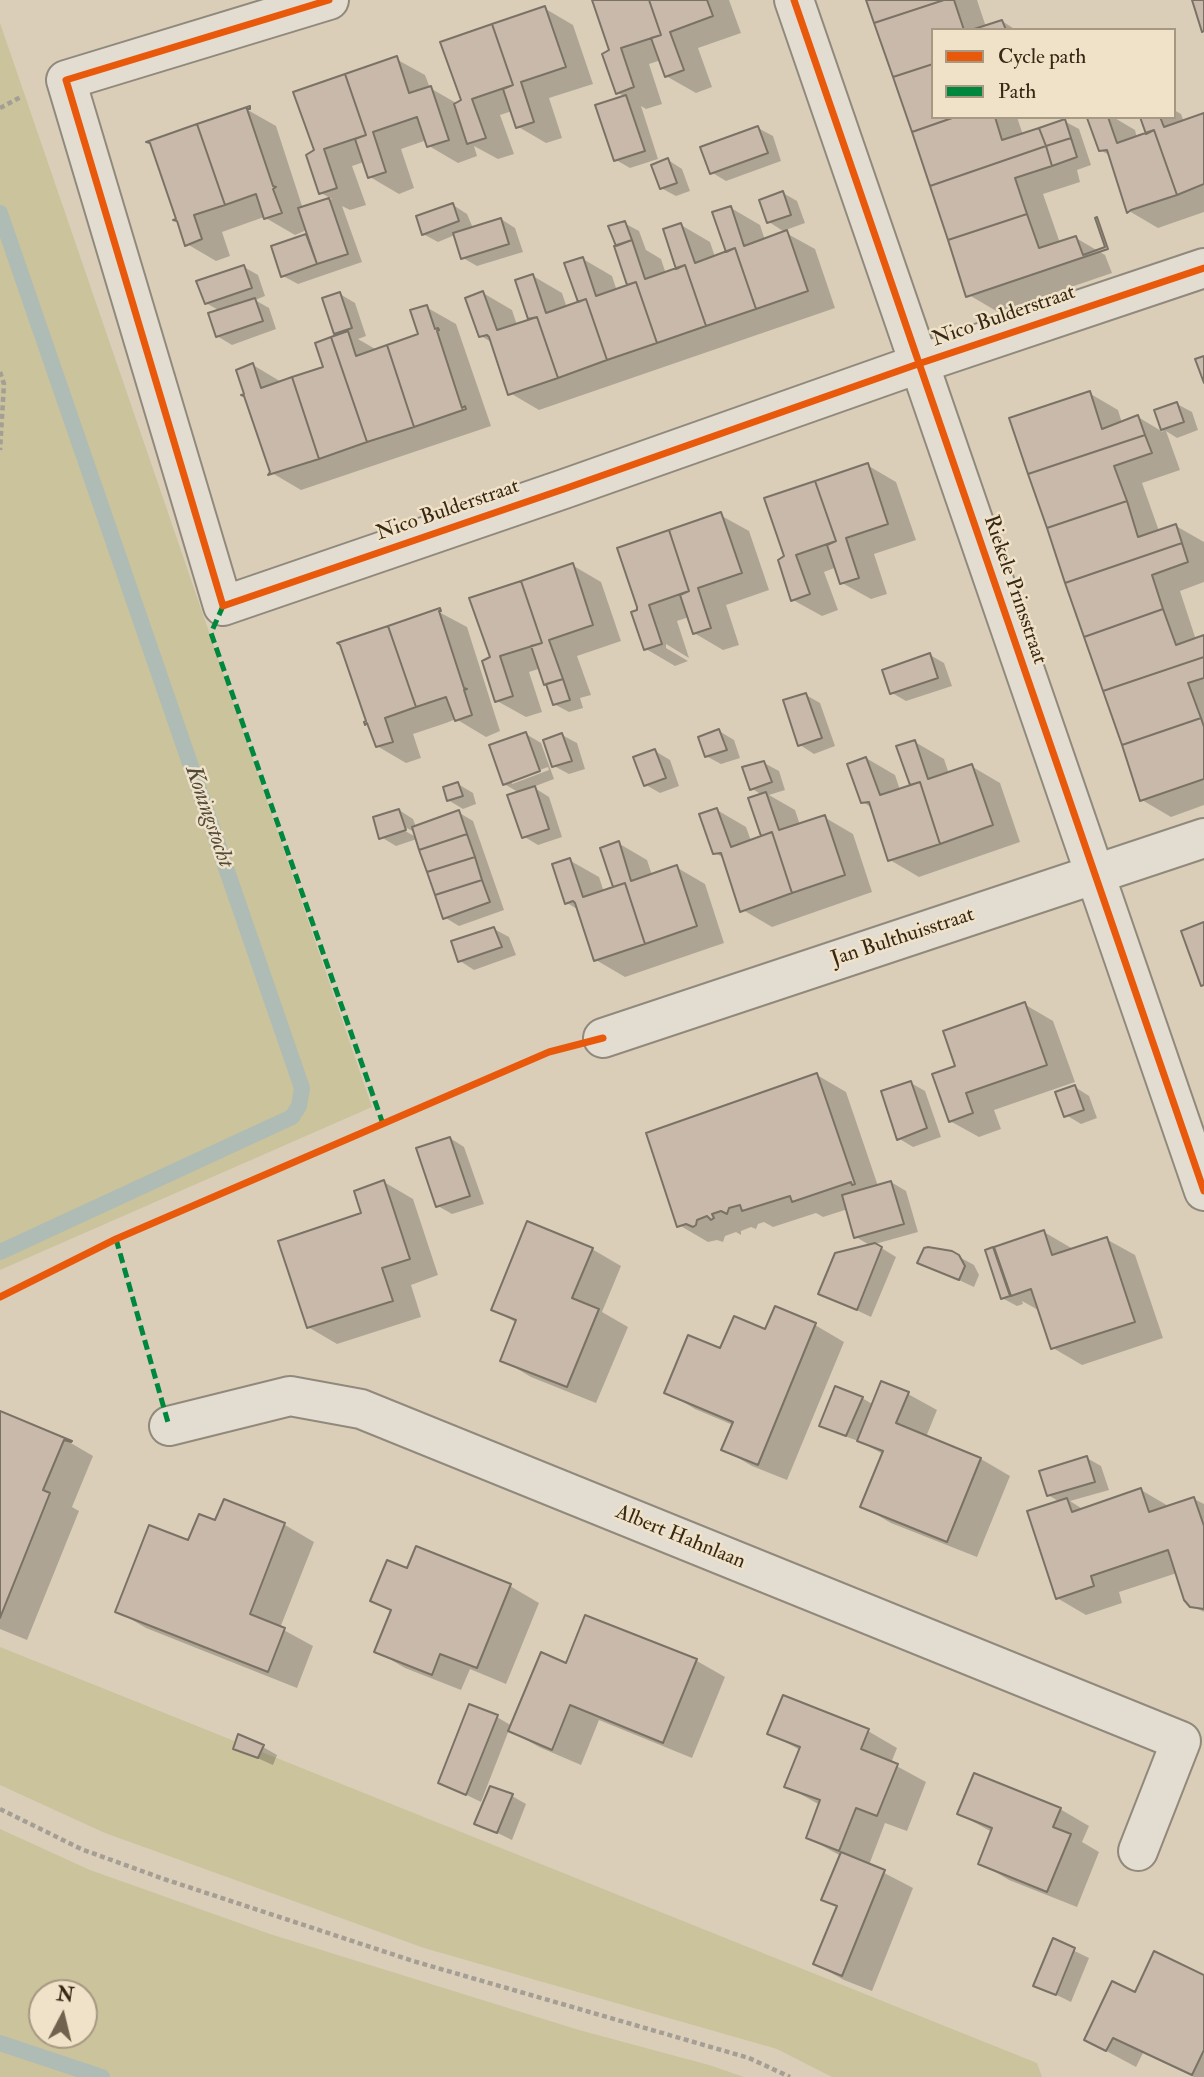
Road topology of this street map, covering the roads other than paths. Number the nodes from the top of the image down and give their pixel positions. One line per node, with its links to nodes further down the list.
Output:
1 (329, 0): 4 (street, Nico Bulderstraat)
2 (794, 0): 4 (street, Riekele Prinsstraat)
3 (1204, 268): 4 (street, Nico Bulderstraat)
4 (918, 364): 6 (street, Riekele Prinsstraat)
5 (1204, 838): 6 (street, Jan Bulthuisstraat)
6 (1094, 875): 7 (street, Jan Bulthuisstraat); 8 (street, Riekele Prinsstraat)
7 (603, 1038)
8 (1204, 1191)
9 (169, 1426): 10 (street, Albert Hahnlaan)
10 (1193, 1736): 11 (street, Albert Hahnlaan)
11 (1138, 1850)

